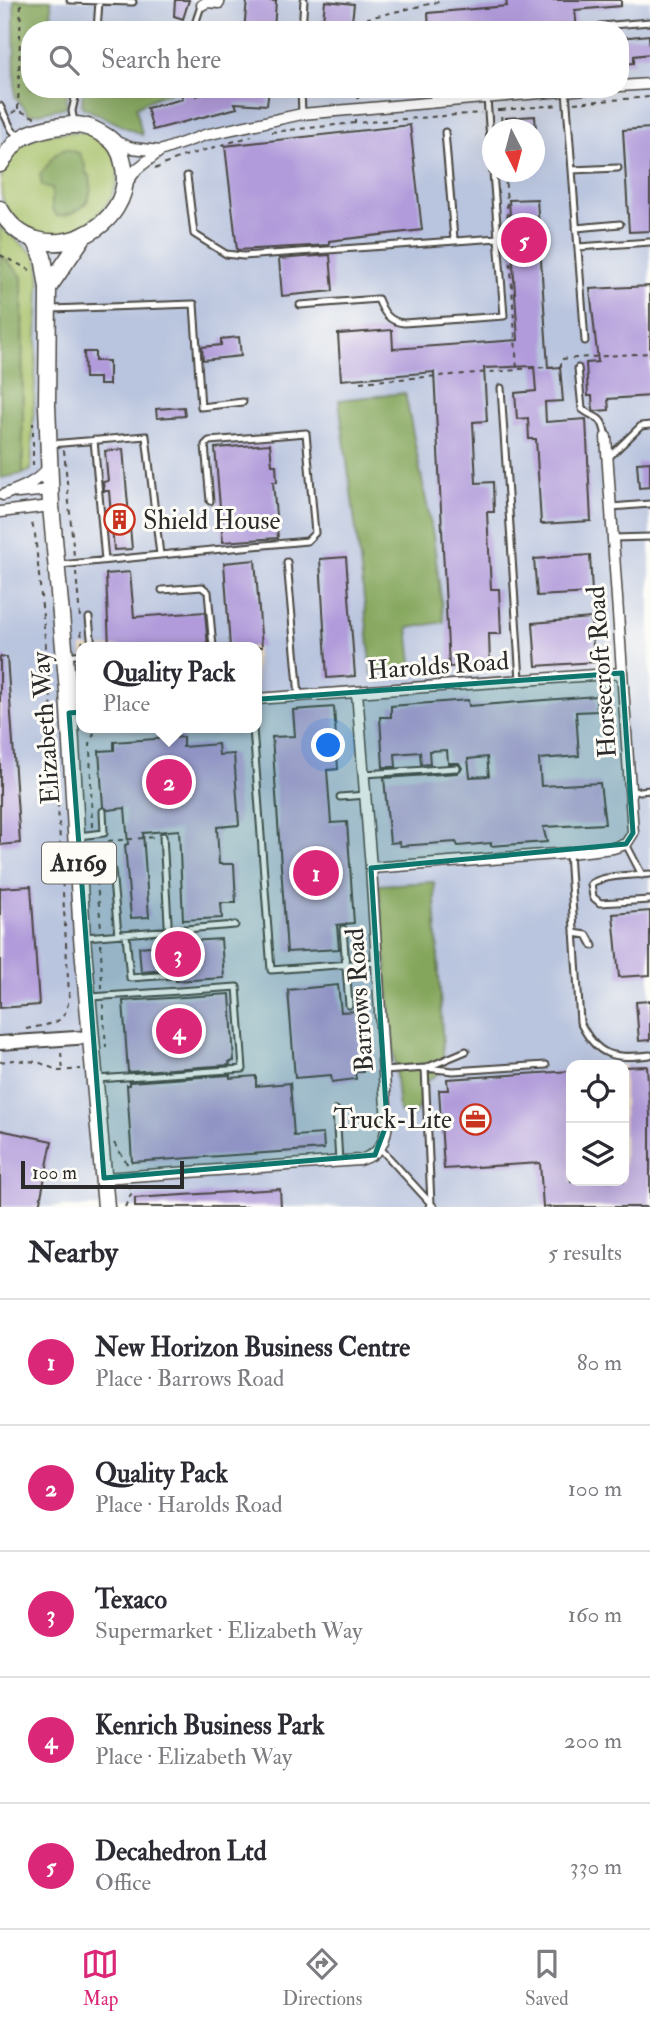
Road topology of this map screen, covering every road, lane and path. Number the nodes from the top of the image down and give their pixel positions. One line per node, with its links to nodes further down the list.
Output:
1 (21, 0): 26 (path)
2 (70, 0): 5 (lane)
3 (304, 0): 11 (lane)
4 (437, 0): 12 (path)
5 (99, 1): 6 (lane); 9 (lane)
6 (133, 2)
7 (203, 2): 8 (street); 10 (lane)
8 (219, 3)
9 (98, 21)
10 (196, 21)
11 (303, 21)
12 (368, 21)
13 (650, 22): 14 (lane)
14 (629, 24)
15 (647, 83): 16 (street)
16 (629, 85)
17 (76, 98): 32 (lane)
18 (302, 98): 28 (lane)
19 (358, 98): 25 (path)
20 (433, 98): 23 (lane)
21 (487, 98): 23 (street); 27 (lane)
22 (567, 98): 41 (lane)
23 (435, 102): 25 (street)
24 (0, 106): 36 (lane)
25 (356, 109): 28 (street); 31 (path)
26 (18, 110)
27 (488, 112): 29 (lane); 30 (path); 31 (path)
28 (302, 114): 38 (street)
29 (489, 119)
30 (501, 119)
31 (355, 123): 34 (path)
32 (75, 125): 36 (main road); 37 (main road)
33 (445, 132): 51 (lane)
34 (266, 133)
35 (254, 136): 42 (path)
36 (21, 139): 39 (main road)
37 (113, 141): 38 (street); 45 (main road)
38 (160, 151): 45 (street)
39 (0, 164)
40 (618, 168): 41 (lane)
41 (572, 170): 48 (lane)
42 (152, 172)
43 (187, 176): 51 (lane)
44 (494, 182): 50 (lane)
45 (125, 185): 49 (main road)
46 (2, 214): 52 (main road)
47 (620, 224): 48 (lane)
48 (576, 228): 54 (lane)
49 (83, 237): 52 (main road); 57 (main road)
50 (498, 238): 51 (lane); 58 (lane)
51 (454, 239)
52 (35, 240): 57 (main road, Elizabeth Way / A1169)
53 (650, 242): 54 (lane)
54 (578, 247): 60 (lane)
55 (0, 255): 56 (path)
56 (33, 271)
57 (48, 288): 59 (main road, Elizabeth Way / A1169)
58 (300, 305)
59 (48, 309): 65 (lane); 69 (main road, Elizabeth Way / A1169)
60 (585, 341)
61 (650, 353): 63 (path)
62 (578, 368): 67 (lane)
63 (517, 370)
64 (500, 388): 94 (lane)
65 (243, 402)
66 (650, 425): 70 (lane)
67 (606, 437): 70 (street, Horsecroft Road)
68 (94, 440): 69 (lane); 82 (lane); 83 (lane)
69 (55, 443): 71 (main road, Elizabeth Way / A1169); 85 (path)
70 (607, 459): 77 (street, Horsecroft Road)
71 (50, 467): 72 (main road, Elizabeth Way / A1169); 73 (street)
72 (50, 490): 73 (street); 76 (main road, Elizabeth Way / A1169)
73 (1, 495)
74 (210, 502): 82 (lane)
75 (650, 504): 77 (lane)
76 (51, 506): 78 (street); 86 (main road, Elizabeth Way / A1169)
77 (611, 508): 81 (street, Horsecroft Road)
78 (0, 512)
79 (31, 519): 132 (path)
80 (650, 537): 81 (lane)
81 (613, 538): 93 (street, Horsecroft Road)
82 (160, 555): 83 (lane)
83 (105, 560): 85 (lane)
84 (287, 562): 96 (lane)
85 (75, 563): 86 (lane); 89 (path)
86 (56, 565): 92 (main road, Elizabeth Way / A1169)
87 (162, 590): 91 (lane)
88 (89, 618): 90 (lane)
89 (83, 642)
90 (91, 642)
91 (213, 642)
92 (73, 655): 98 (main road, Elizabeth Way / A1169)
93 (622, 673): 94 (street, Harolds Road); 105 (street, Horsecroft Road)
94 (520, 680): 95 (street, Harolds Road)
95 (357, 692): 96 (street, Harolds Road); 103 (street, Barrows Road)
96 (299, 696): 97 (street, Harolds Road)
97 (262, 699)
98 (75, 712)
99 (77, 733): 109 (main road, Elizabeth Way / A1169)
100 (94, 733): 109 (path)
101 (253, 733): 129 (lane)
102 (457, 768): 103 (lane)
103 (364, 774): 106 (street, Barrows Road)
104 (650, 790): 105 (lane)
105 (630, 792): 112 (street, Horsecroft Road)
106 (366, 794): 107 (lane); 115 (street, Barrows Road)
107 (340, 797)
108 (103, 811): 109 (lane)
109 (85, 835): 114 (main road, Elizabeth Way / A1169); 114 (path)
110 (163, 836): 111 (path); 121 (lane)
111 (107, 841)
112 (626, 844): 113 (street); 117 (lane)
113 (569, 853): 115 (street); 122 (lane)
114 (87, 863): 123 (lane); 125 (path); 126 (main road, Elizabeth Way / A1169)
115 (372, 868): 128 (street, Barrows Road)
116 (650, 874): 117 (lane)
117 (642, 875): 118 (lane)
118 (650, 900)
119 (235, 925): 121 (lane)
120 (343, 929): 129 (lane)
121 (168, 931): 124 (lane); 124 (lane)
122 (574, 933): 127 (lane); 137 (lane)
123 (118, 934): 124 (lane); 125 (lane)
124 (126, 934)
125 (101, 936): 126 (lane); 130 (path)
126 (82, 937): 130 (main road, Elizabeth Way / A1169)
127 (593, 946)
128 (377, 962): 129 (lane); 144 (street, Barrows Road)
129 (345, 964): 131 (lane)
130 (95, 996): 133 (main road, Elizabeth Way / A1169); 138 (path); 145 (lane)
131 (349, 1005)
132 (26, 1029)
133 (91, 1037): 134 (street); 145 (main road, Elizabeth Way / A1169)
134 (0, 1043)
135 (466, 1051): 141 (lane)
136 (61, 1052): 143 (path)
137 (650, 1055)
138 (107, 1056)
139 (0, 1062): 143 (path)
140 (546, 1065): 141 (lane)
141 (425, 1068): 144 (lane); 152 (lane)
142 (81, 1069): 143 (path)
143 (63, 1070)
144 (384, 1071): 148 (street, Barrows Road)
145 (95, 1079): 151 (main road, Elizabeth Way / A1169)
146 (335, 1110): 149 (lane)
147 (114, 1142): 150 (path)
148 (380, 1148): 149 (street); 152 (lane)
149 (339, 1162): 150 (street)
150 (130, 1177): 151 (street); 154 (path)
151 (104, 1178): 153 (main road, Elizabeth Way / A1169)
152 (432, 1206)
153 (106, 1207)
154 (125, 1207)

